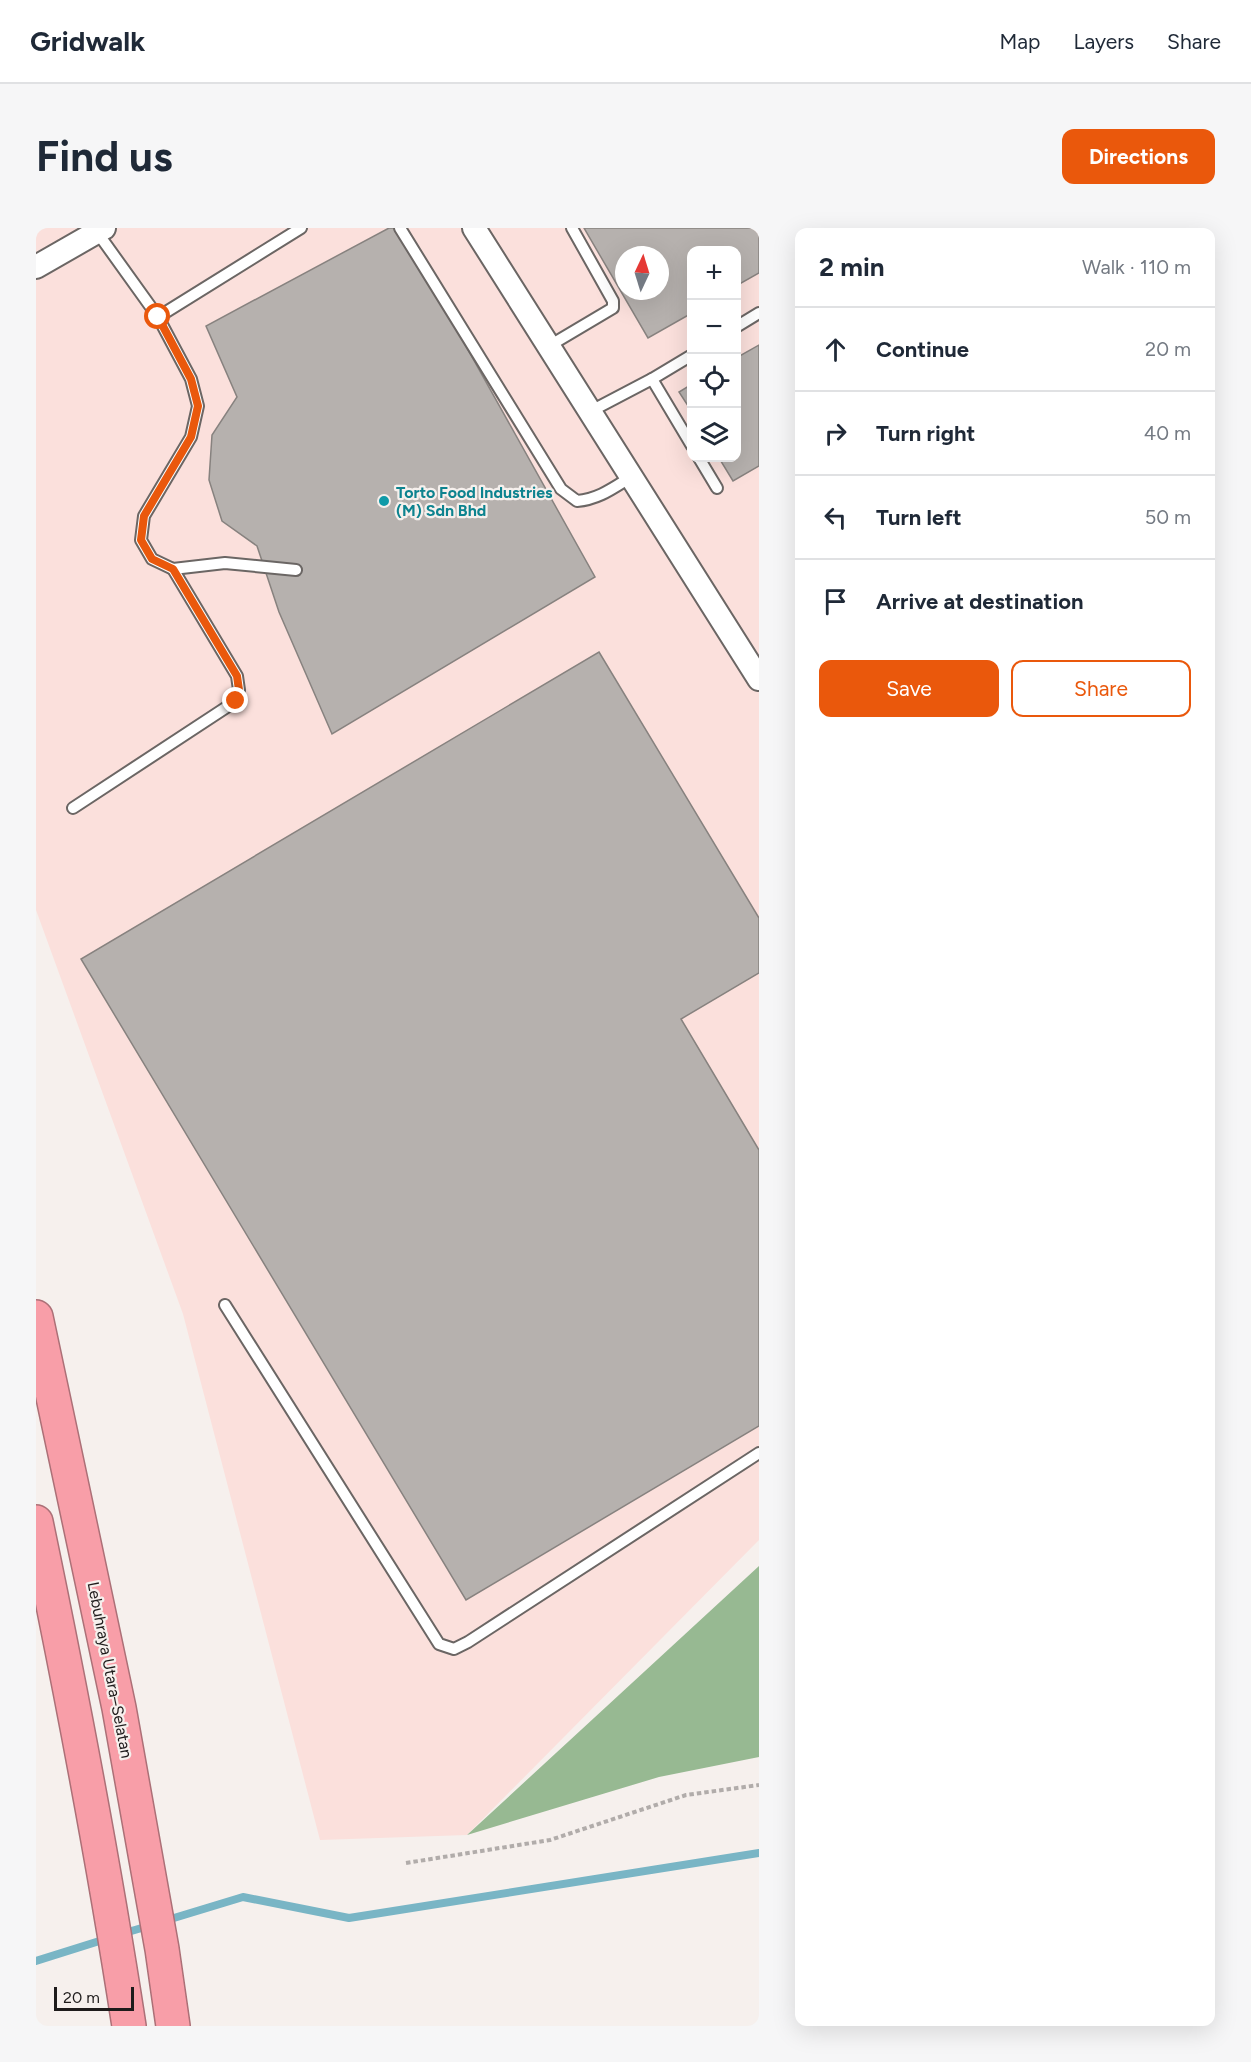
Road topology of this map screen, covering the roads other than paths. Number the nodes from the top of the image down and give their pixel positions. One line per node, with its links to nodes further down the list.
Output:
1 (301, 228): 8 (lane)
2 (400, 228): 16 (lane)
3 (474, 228): 10 (street)
4 (572, 228): 10 (lane)
5 (101, 230): 6 (street); 8 (lane)
6 (36, 267)
7 (759, 313): 9 (lane)
8 (158, 317): 18 (lane)
9 (741, 324)
10 (549, 346): 13 (street)
11 (687, 358): 12 (lane)
12 (652, 379): 13 (lane); 14 (lane)
13 (591, 411): 16 (street)
14 (687, 438)
15 (701, 462): 17 (lane)
16 (631, 477): 20 (street)
17 (717, 488)
18 (173, 569): 19 (lane); 21 (lane)
19 (296, 570)
20 (756, 666)
21 (73, 808)
22 (225, 1305): 24 (lane)
23 (36, 1317): 27 (highway, Lebuhraya Utara–Selatan)
24 (759, 1453)
25 (36, 1522): 26 (highway)
26 (129, 2026)
27 (173, 2026)

